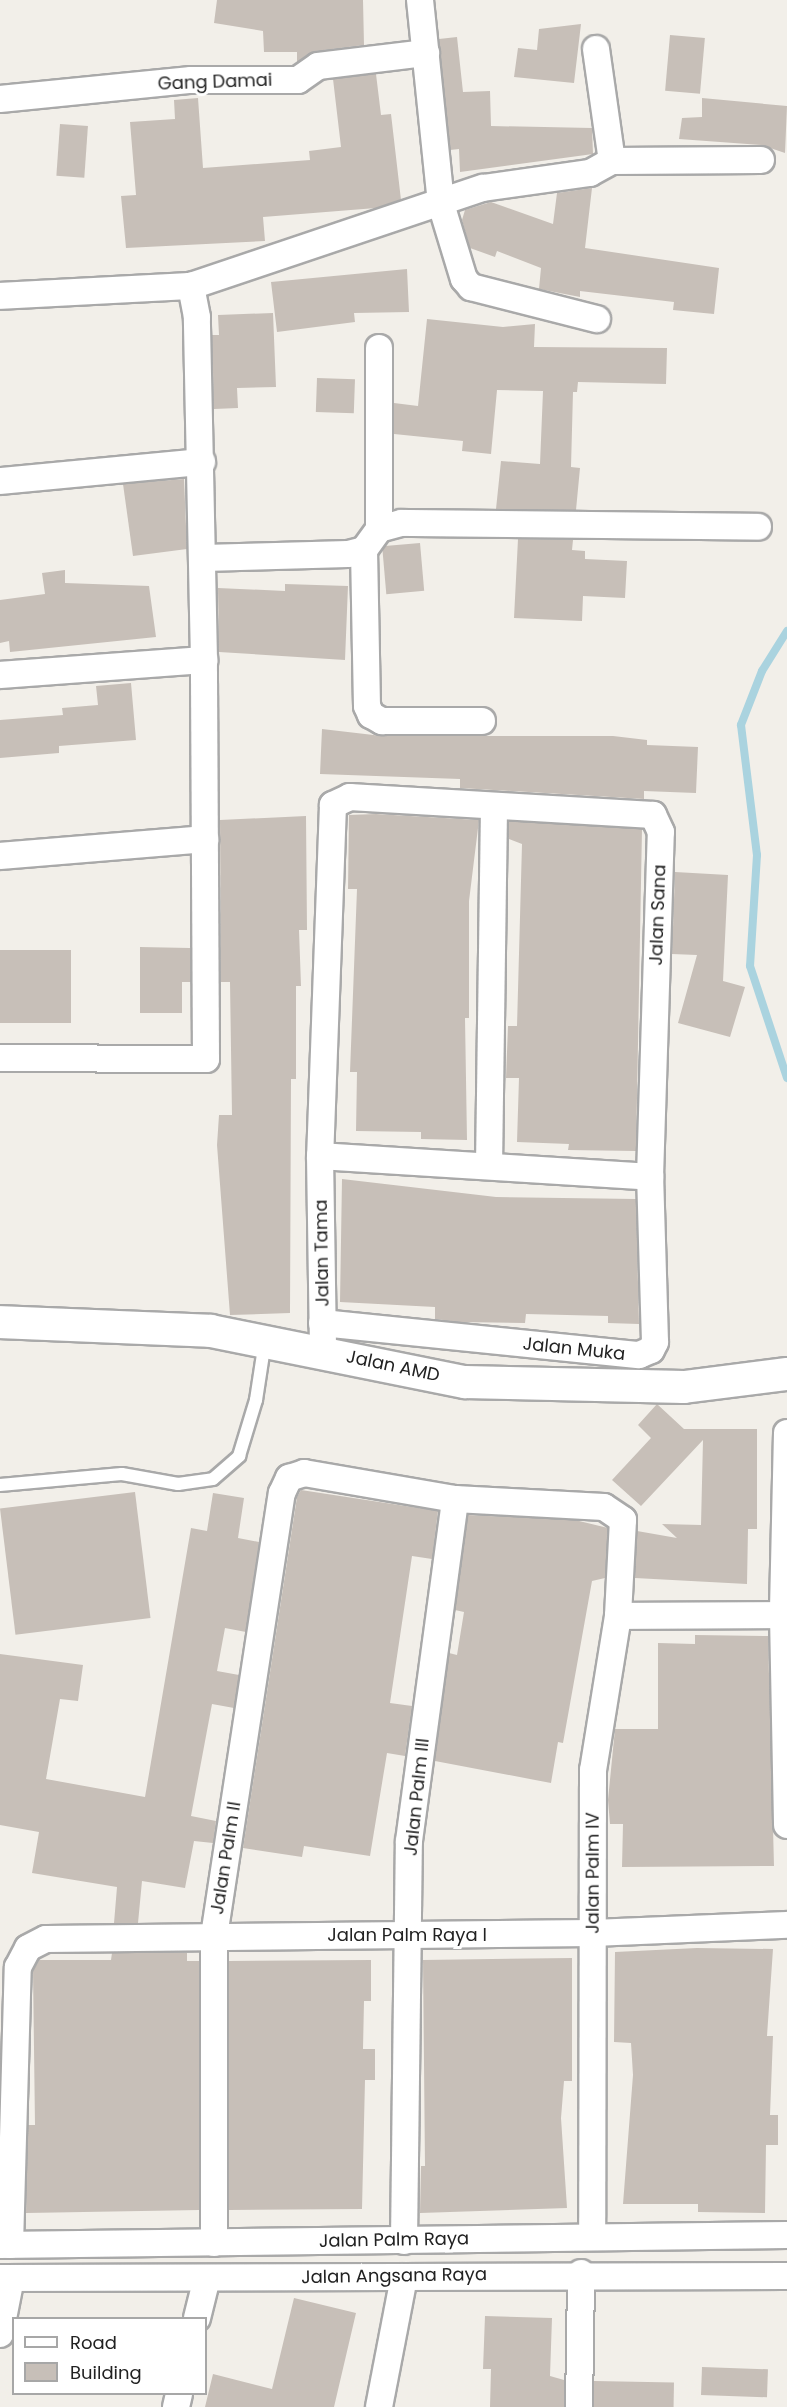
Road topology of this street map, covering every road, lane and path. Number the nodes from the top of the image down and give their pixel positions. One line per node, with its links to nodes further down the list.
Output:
1 (420, 0): 3 (street)
2 (596, 49): 6 (street)
3 (426, 53): 4 (street, Gang Damai); 7 (street)
4 (0, 99)
5 (761, 160): 6 (street)
6 (612, 161): 7 (street)
7 (441, 204): 8 (street); 10 (street)
8 (191, 286): 9 (street); 12 (street)
9 (0, 296)
10 (597, 319)
11 (379, 348): 15 (street)
12 (201, 462): 13 (street); 17 (street)
13 (0, 481)
14 (758, 527): 15 (street)
15 (379, 529): 16 (street)
16 (364, 549): 17 (street); 20 (street)
17 (204, 558): 18 (street)
18 (204, 660): 19 (street); 22 (street)
19 (0, 675)
20 (482, 721)
21 (494, 807): 25 (street, Jalan Sana); 26 (street); 27 (street, Jalan Sana)
22 (205, 838): 23 (street); 24 (street)
23 (0, 856)
24 (0, 1058)
25 (320, 1156): 26 (street); 29 (street, Jalan Tama)
26 (489, 1167): 27 (street)
27 (650, 1177): 29 (street, Jalan Muka)
28 (0, 1322): 30 (street, Jalan AMD)
29 (322, 1337): 30 (street, Jalan AMD); 31 (street, Jalan AMD)
30 (266, 1340): 33 (lane)
31 (787, 1374)
32 (787, 1433): 35 (street)
33 (0, 1485)
34 (455, 1499): 36 (street, Jalan Palm IV); 40 (street, Jalan Palm III); 41 (street, Jalan Palm II)
35 (783, 1615): 36 (street); 37 (street)
36 (618, 1616): 39 (street, Jalan Palm IV)
37 (787, 1825)
38 (787, 1925): 39 (street, Jalan Palm Raya I)
39 (593, 1933): 40 (street, Jalan Palm Raya I); 43 (street, Jalan Palm IV)
40 (410, 1935): 41 (street, Jalan Palm Raya I); 44 (street, Jalan Palm III)
41 (214, 1936): 45 (street, Jalan Palm II); 46 (street, Jalan Palm Raya I)
42 (787, 2235): 43 (street, Jalan Palm Raya)
43 (592, 2236): 44 (street, Jalan Palm Raya)
44 (404, 2241): 45 (street, Jalan Palm Raya)
45 (214, 2242): 46 (street, Jalan Palm Raya)
46 (5, 2245)
47 (581, 2273): 48 (street, Jalan Angsana Raya); 49 (street, Jalan Angsana Raya); 55 (street)
48 (787, 2276)
49 (404, 2277): 51 (street, Jalan Angsana Raya); 54 (street)
50 (6, 2278): 51 (street, Jalan Angsana Raya); 53 (street)
51 (207, 2278): 52 (street)
52 (197, 2317)
53 (0, 2334)
54 (379, 2407)
55 (579, 2407)

